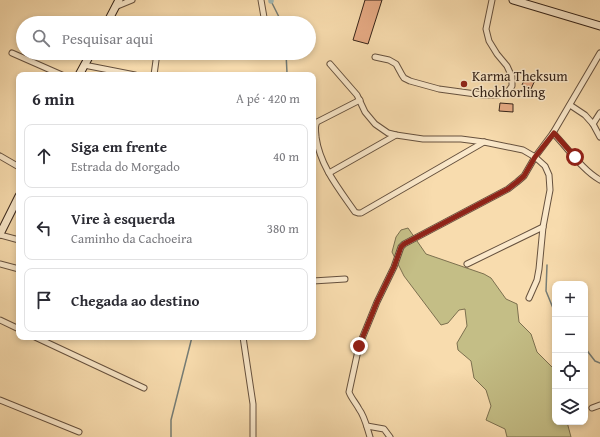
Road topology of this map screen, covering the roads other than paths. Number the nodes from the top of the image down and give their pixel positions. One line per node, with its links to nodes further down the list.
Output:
1 (132, 0): 5 (street)
2 (261, 0): 7 (street)
3 (492, 0): 12 (street)
4 (513, 0): 8 (main road)
5 (117, 3): 6 (main road)
6 (110, 16)
7 (264, 16)
8 (600, 26)
9 (12, 53): 11 (street)
10 (600, 54): 23 (street)
11 (16, 55)
12 (375, 57)
13 (28, 60): 18 (street)
14 (87, 60): 17 (main road)
15 (156, 60): 21 (street)
16 (330, 64): 22 (street)
17 (84, 66): 19 (main road); 20 (street)
18 (55, 72)
19 (81, 72)
20 (118, 72)
21 (154, 72)
22 (360, 100): 25 (street); 29 (street)
23 (570, 105): 26 (street); 28 (street)
24 (600, 113): 26 (street)
25 (316, 124)
26 (593, 124): 30 (street)
27 (316, 132): 35 (street)
28 (554, 133): 33 (street); 36 (street)
29 (396, 135): 31 (street); 35 (street)
30 (600, 137)
31 (484, 142): 33 (street); 35 (street)
32 (0, 156): 34 (street)
33 (535, 157): 38 (street); 55 (street)
34 (16, 165)
35 (329, 173)
36 (600, 180)
37 (16, 204): 39 (main road)
38 (543, 227): 42 (street); 46 (street)
39 (0, 235): 40 (street)
40 (16, 239)
41 (0, 264): 43 (street)
42 (467, 264)
43 (16, 268)
44 (345, 279): 45 (street)
45 (316, 281)
46 (529, 298)
47 (0, 320): 48 (street)
48 (16, 328)
49 (41, 340): 51 (street)
50 (243, 340): 57 (street)
51 (144, 388)
52 (0, 400): 56 (street)
53 (600, 405): 54 (street)
54 (592, 408)
55 (367, 426): 58 (street); 59 (street)
56 (79, 432)
57 (253, 437)
58 (370, 437)
59 (390, 437)

